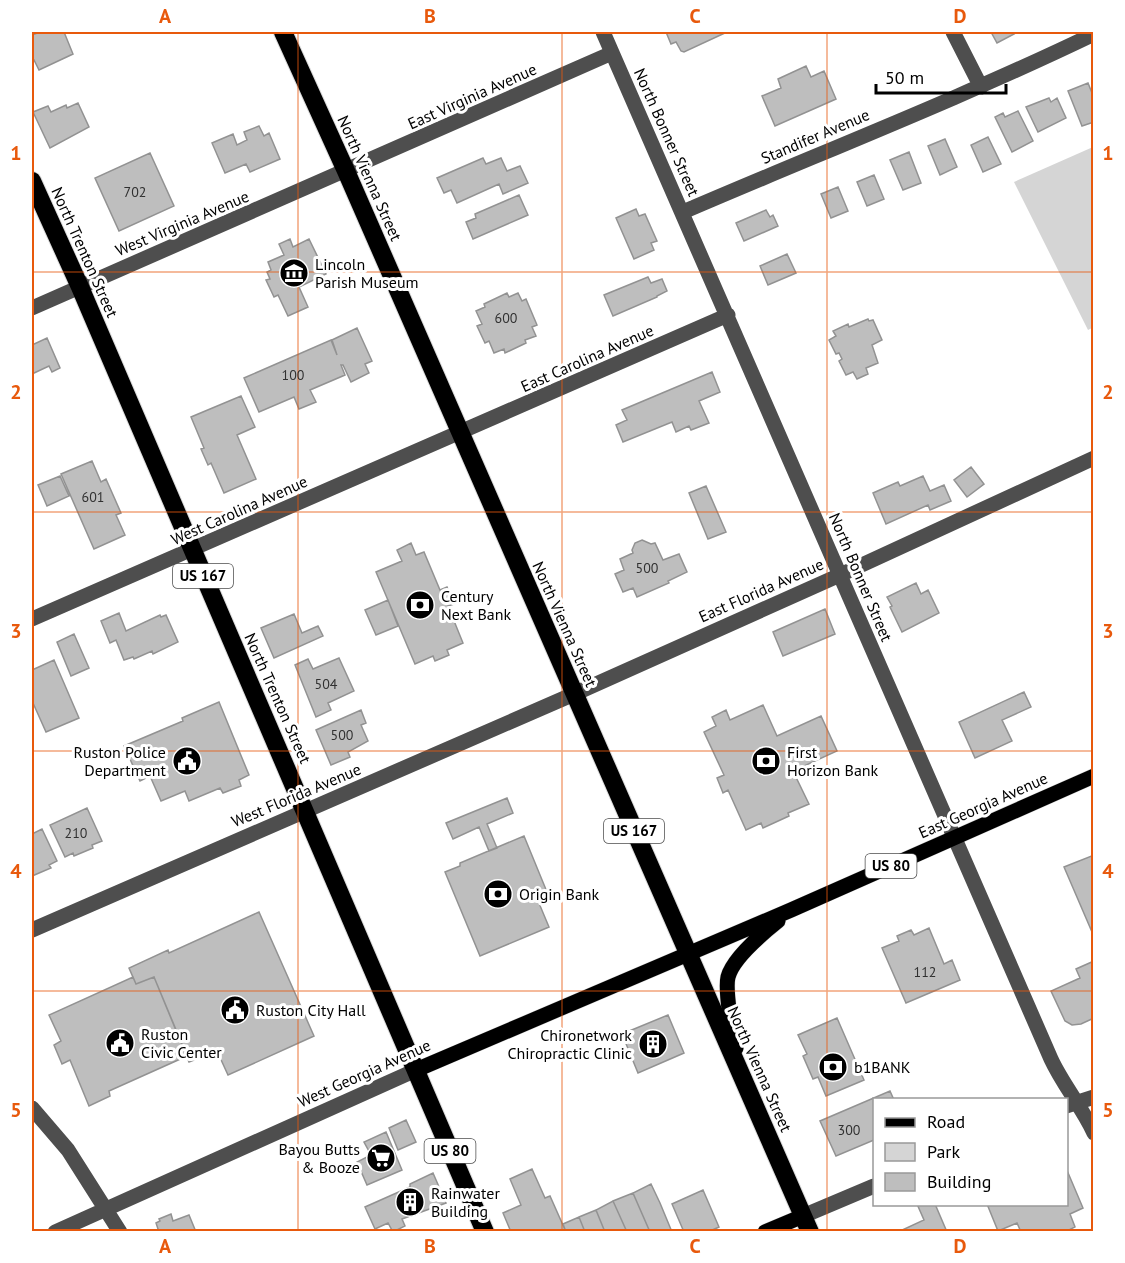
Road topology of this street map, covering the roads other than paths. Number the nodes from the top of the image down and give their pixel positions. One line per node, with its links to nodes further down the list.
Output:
1 (283, 32): 7 (highway, North Vienna Street / US 167)
2 (603, 32): 5 (street, North Bonner Street)
3 (953, 32): 6 (street)
4 (1094, 34): 6 (street, Standifer Avenue)
5 (612, 53): 7 (street, East Virginia Avenue); 9 (street, North Bonner Street)
6 (981, 87): 9 (street, Standifer Avenue)
7 (346, 171): 10 (street, West Virginia Avenue); 13 (highway, North Vienna Street / US 167)
8 (32, 181): 10 (highway, North Trenton Street / US 167)
9 (682, 212): 12 (street, North Bonner Street)
10 (80, 287): 11 (street, West Virginia Avenue); 15 (highway, North Trenton Street / US 167)
11 (32, 308)
12 (728, 315): 13 (street, East Carolina Avenue); 16 (street, North Bonner Street)
13 (460, 434): 15 (street, West Carolina Avenue); 18 (highway, North Vienna Street / US 167)
14 (1094, 458): 16 (street, East Florida Avenue)
15 (192, 549): 17 (street, West Carolina Avenue); 20 (highway, North Trenton Street / US 167)
16 (840, 575): 18 (street, East Florida Avenue); 21 (street, North Bonner Street)
17 (32, 619)
18 (574, 694): 20 (street, West Florida Avenue); 24 (highway, North Vienna Street / US 167)
19 (1094, 776): 21 (main road, East Georgia Avenue / US 80)
20 (306, 810): 23 (street, West Florida Avenue); 25 (highway, North Trenton Street / US 167)
21 (955, 837): 22 (main road, East Georgia Avenue / US 80); 28 (street, North Bonner Street)
22 (791, 910): 24 (main road, East Georgia Avenue / US 80); 26 (main road)
23 (32, 930)
24 (688, 953): 25 (main road, West Georgia Avenue / US 80); 26 (highway, North Vienna Street)
25 (416, 1070): 32 (street, West Georgia Avenue); 36 (highway, North Trenton Street / US 80)
26 (749, 1091): 33 (highway, North Vienna Street)
27 (1094, 1097): 28 (street)
28 (1072, 1104): 30 (street, North Bonner Street)
29 (32, 1108): 32 (street)
30 (1094, 1133)
31 (873, 1187): 33 (street)
32 (105, 1210): 34 (street, West Georgia Avenue); 35 (street)
33 (807, 1224): 37 (main road)
34 (55, 1232)
35 (120, 1232)
36 (485, 1232)
37 (765, 1232)

